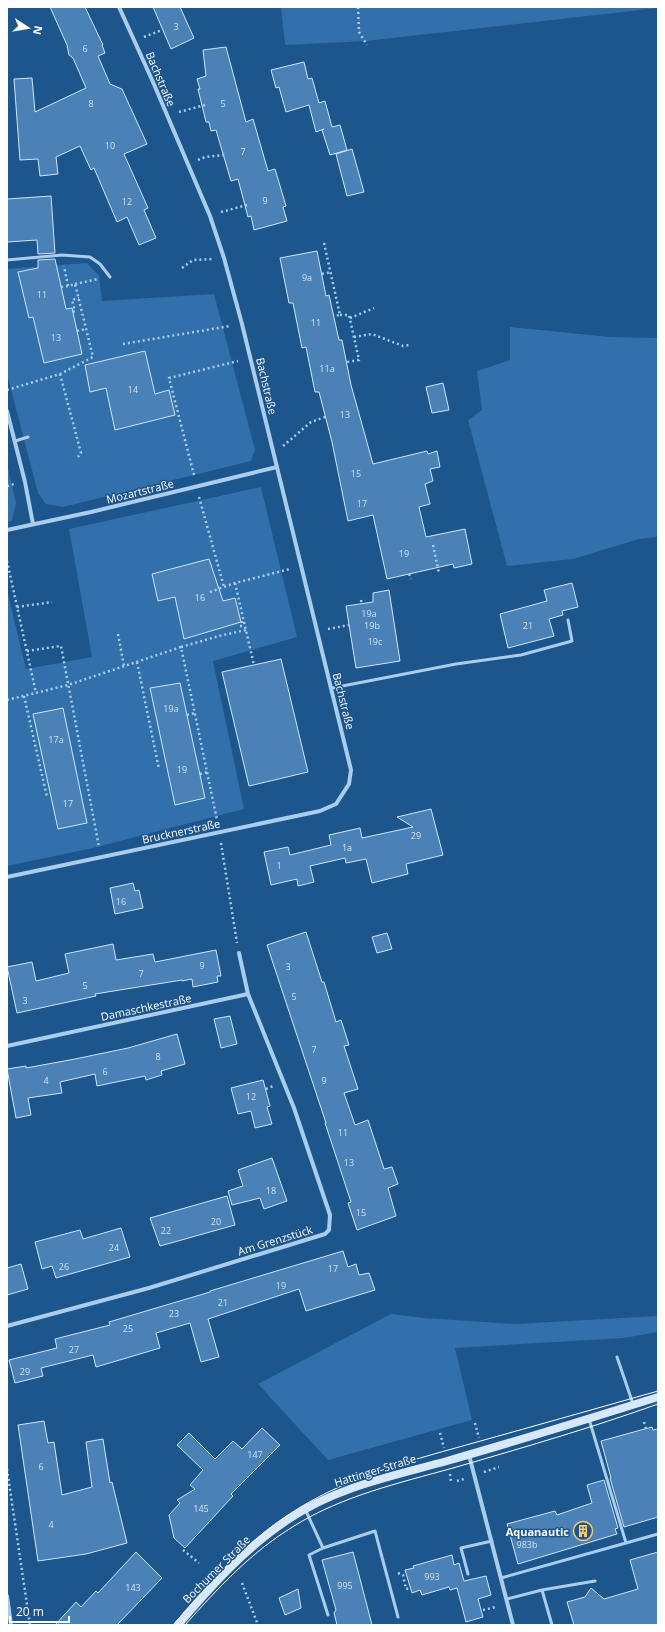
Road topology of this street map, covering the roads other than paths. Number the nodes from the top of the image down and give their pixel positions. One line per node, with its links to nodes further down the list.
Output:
1 (119, 7): 7 (street, Bachstraße)
2 (7, 260): 3 (lane)
3 (110, 277)
4 (7, 411): 6 (street)
5 (28, 437): 6 (lane)
6 (15, 440): 8 (street)
7 (277, 467): 8 (street, Mozartstraße); 11 (street, Bachstraße)
8 (33, 524): 9 (street, Mozartstraße)
9 (7, 530)
10 (568, 620): 11 (lane)
11 (332, 688): 12 (street, Bachstraße)
12 (349, 784): 13 (street, Brucknerstraße)
13 (7, 877)
14 (239, 953): 15 (street)
15 (248, 994): 16 (street, Damaschkestraße); 17 (street, Am Grenzstück)
16 (7, 1046)
17 (7, 1326)
18 (617, 1357): 20 (lane)
19 (658, 1397): 20 (street, Hattinger Straße)
20 (633, 1405): 21 (street, Hattinger Straße)
21 (589, 1418): 22 (street, Hattinger Straße); 27 (lane)
22 (469, 1454): 23 (street, Hattinger Straße); 26 (street)
23 (305, 1509): 24 (street, Hattinger Straße); 28 (lane)
24 (272, 1530): 38 (street, Bochumer Straße)
25 (658, 1534): 27 (lane)
26 (492, 1541): 29 (lane); 30 (street)
27 (626, 1543): 30 (lane)
28 (323, 1548): 35 (lane); 36 (lane)
29 (468, 1574)
30 (501, 1578): 34 (street)
31 (595, 1581): 32 (lane)
32 (542, 1590): 34 (lane); 40 (lane)
33 (7, 1596): 37 (street)
34 (507, 1599): 39 (street)
35 (328, 1615)
36 (398, 1617)
37 (11, 1625)
38 (178, 1625)
39 (513, 1625)
40 (552, 1625)

